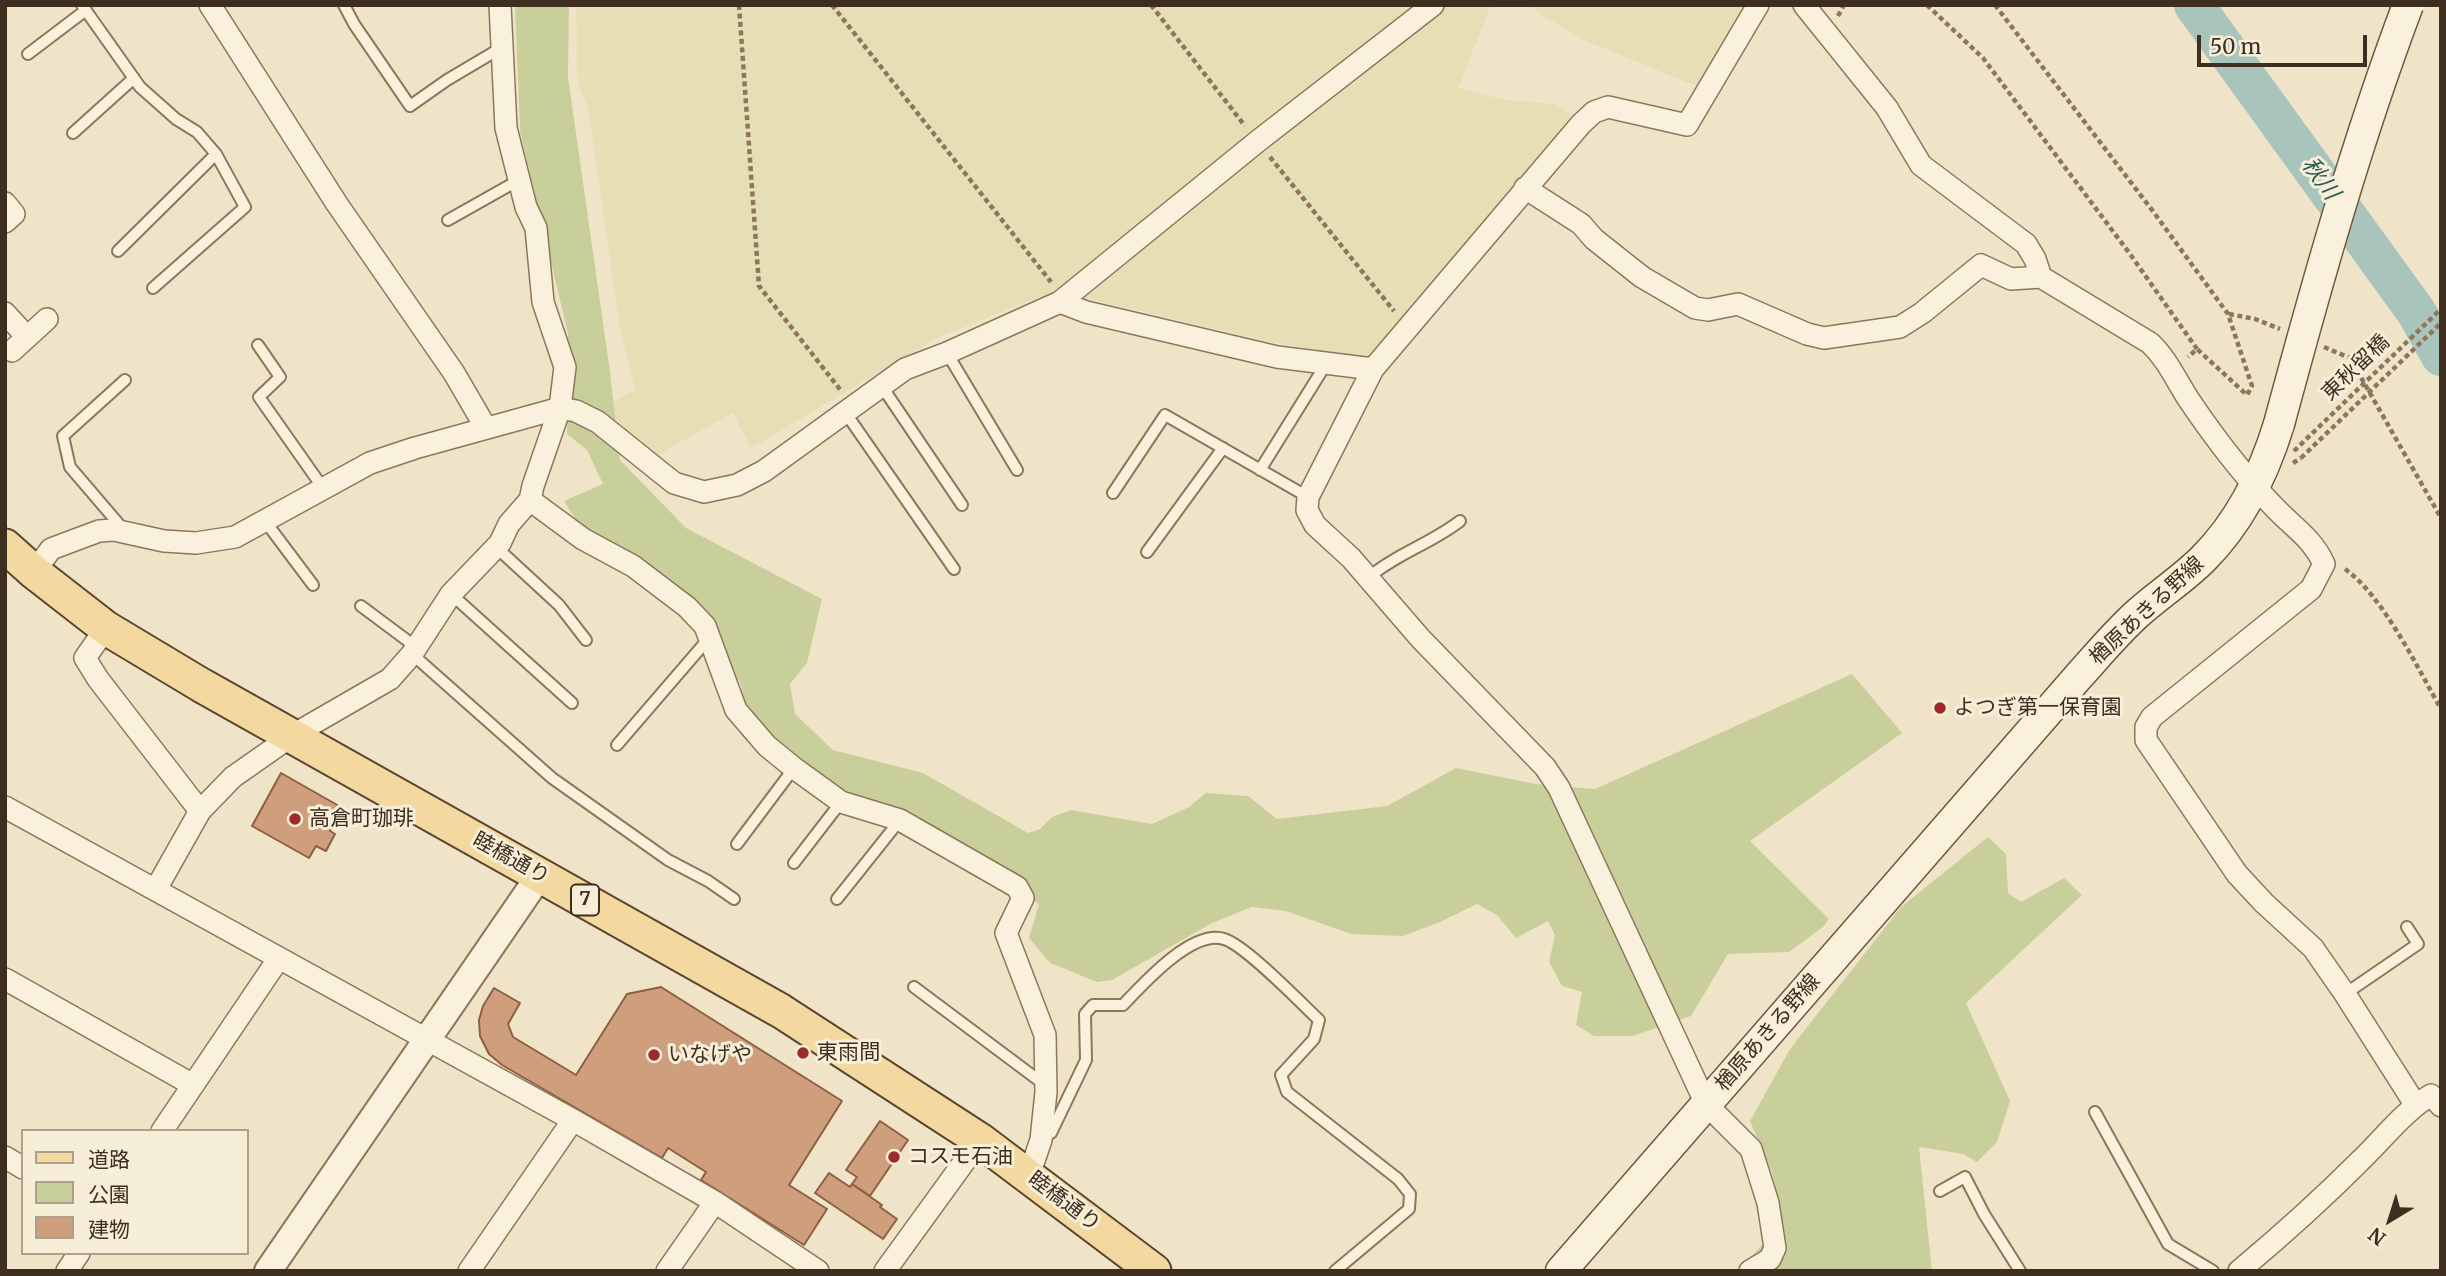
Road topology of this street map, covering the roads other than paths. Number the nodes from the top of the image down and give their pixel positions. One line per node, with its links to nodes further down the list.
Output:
1 (210, 5): 33 (street)
2 (345, 5): 9 (lane)
3 (500, 5): 9 (street)
4 (1433, 5): 22 (street)
5 (1758, 5): 15 (street)
6 (1804, 5): 20 (street)
7 (2408, 5): 37 (main road, 楢原あきる野線, bridge)
8 (84, 8): 10 (lane); 11 (lane)
9 (501, 48): 14 (street)
10 (28, 54)
11 (134, 78): 12 (lane); 13 (lane)
12 (73, 133)
13 (216, 154): 19 (lane); 21 (lane)
14 (519, 180): 17 (lane); 31 (street)
15 (1525, 188): 20 (street); 28 (street)
16 (5, 203): 18 (street)
17 (448, 220)
18 (5, 222)
19 (118, 251)
20 (2041, 277): 37 (street)
21 (153, 288)
22 (1060, 302): 26 (street); 27 (street)
23 (5, 313): 24 (street)
24 (47, 319)
25 (258, 345): 38 (lane)
26 (947, 353): 30 (street); 35 (lane)
27 (1326, 364): 28 (street); 36 (lane)
28 (1373, 369): 40 (street)
29 (125, 380): 45 (lane)
30 (881, 385): 32 (street); 42 (lane)
31 (560, 408): 32 (street); 33 (street); 41 (street)
32 (849, 409): 49 (lane)
33 (486, 428): 38 (street)
34 (1223, 448): 36 (lane); 39 (lane); 48 (lane)
35 (1017, 470)
36 (1260, 470): 40 (lane)
37 (2254, 487): 77 (street); 82 (main road, 楢原あきる野線)
38 (323, 488): 43 (street)
39 (1113, 493)
40 (1308, 497): 51 (street)
41 (530, 500): 47 (street); 56 (street)
42 (962, 505)
43 (265, 521): 45 (street); 52 (lane)
44 (1460, 521): 51 (lane)
45 (127, 533): 50 (street)
46 (5, 546): 50 (main road, 睦橋通り / 7)
47 (496, 547): 53 (street); 57 (lane)
48 (1146, 552)
49 (954, 569)
50 (34, 572): 55 (main road, 睦橋通り / 7)
51 (1368, 578): 82 (street)
52 (313, 585)
53 (451, 594): 58 (street); 59 (lane)
54 (361, 606): 58 (lane)
55 (106, 628): 60 (main road, 睦橋通り / 7); 65 (street)
56 (710, 637): 61 (lane); 62 (street)
57 (586, 639)
58 (414, 650): 60 (street); 71 (lane)
59 (572, 703)
60 (293, 735): 65 (street); 69 (main road, 睦橋通り / 7)
61 (617, 745)
62 (794, 768): 63 (street); 67 (lane)
63 (841, 802): 66 (street); 68 (lane)
64 (5, 807): 70 (street)
65 (200, 811): 70 (street)
66 (900, 820): 72 (lane); 80 (street)
67 (737, 844)
68 (794, 863)
69 (540, 875): 78 (street); 86 (main road, 睦橋通り / 7)
70 (156, 888): 74 (street)
71 (734, 899)
72 (837, 899)
73 (2407, 927): 77 (lane)
74 (279, 958): 78 (street); 79 (street)
75 (5, 979): 79 (street)
76 (914, 987): 80 (lane)
77 (2345, 994): 81 (street)
78 (426, 1040): 84 (street); 96 (street)
79 (193, 1085): 85 (street)
80 (1045, 1085): 87 (street)
81 (2432, 1098): 107 (street)
82 (1706, 1104): 94 (street); 103 (main road, 楢原あきる野線)
83 (2095, 1112): 106 (lane)
84 (573, 1121): 92 (street); 97 (street)
85 (163, 1129)
86 (980, 1140): 90 (main road, 睦橋通り / 7); 100 (street)
87 (1041, 1140): 90 (street); 102 (lane)
88 (5, 1157): 89 (street)
89 (21, 1167)
90 (1028, 1175): 101 (main road, 睦橋通り / 7)
91 (1940, 1191): 105 (lane)
92 (715, 1202): 98 (street); 99 (street)
93 (78, 1255): 95 (street)
94 (1771, 1265): 104 (street)
95 (67, 1271)
96 (268, 1271)
97 (469, 1271)
98 (667, 1271)
99 (818, 1271)
100 (886, 1271)
101 (1154, 1271)
102 (1335, 1271)
103 (1561, 1271)
104 (1750, 1271)
105 (2020, 1271)
106 (2213, 1271)
107 (2239, 1271)

